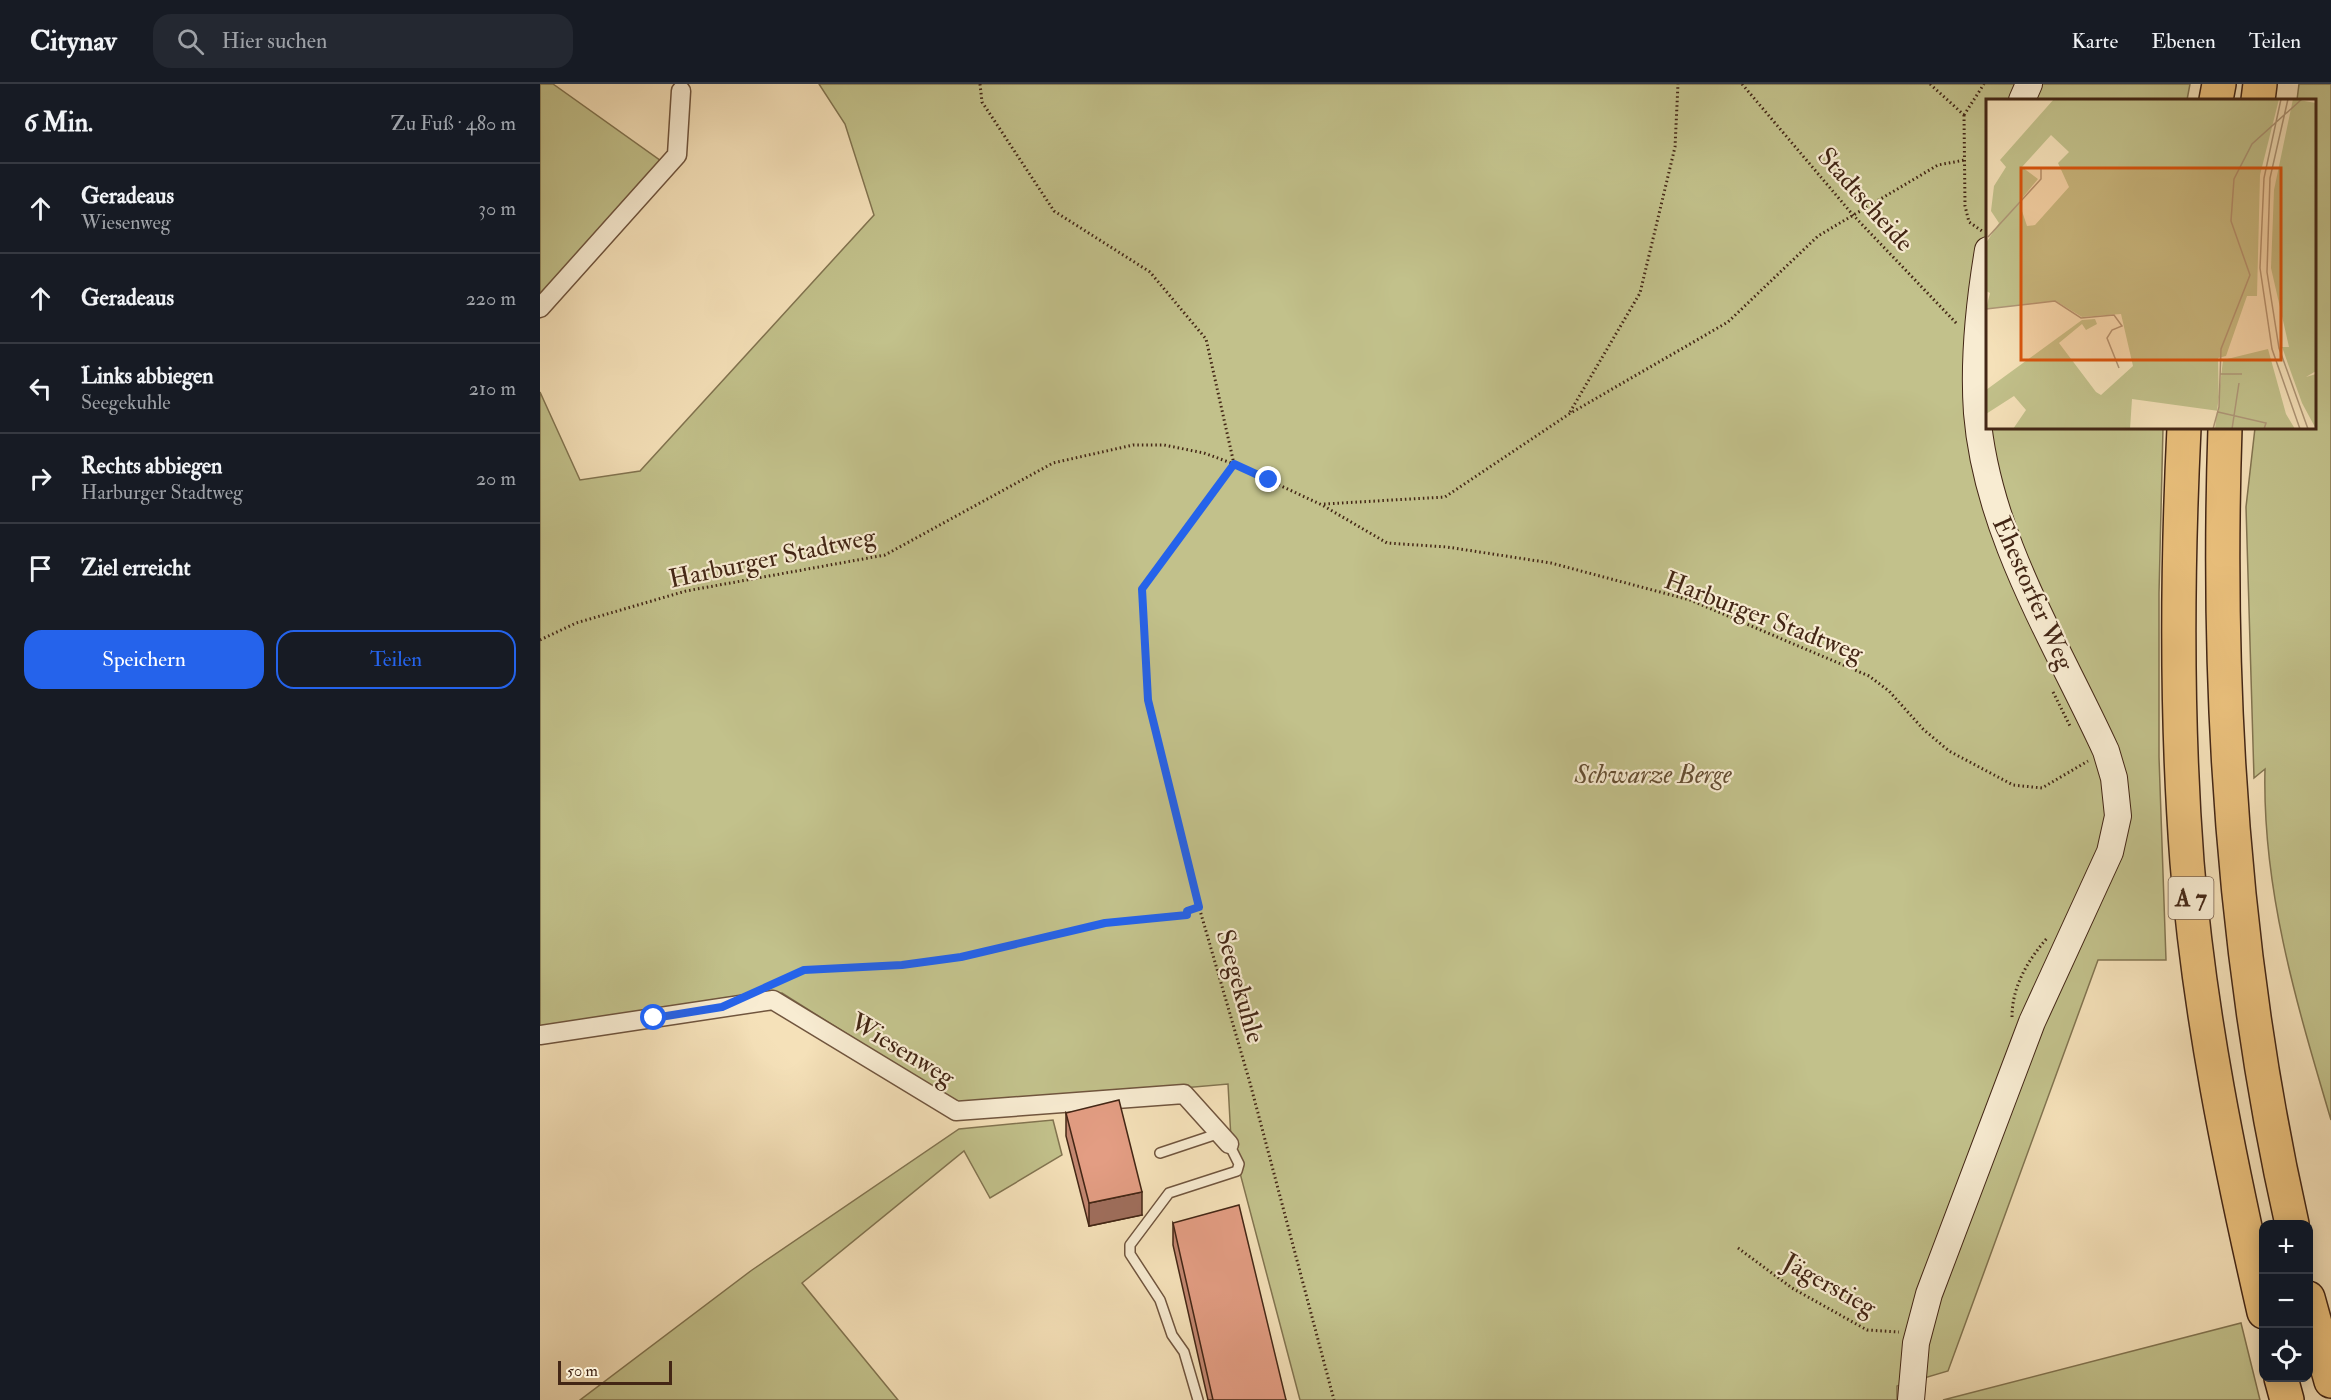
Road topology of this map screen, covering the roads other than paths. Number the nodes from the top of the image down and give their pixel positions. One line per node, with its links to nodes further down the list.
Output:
1 (2029, 84): 5 (main road)
2 (2219, 84): 6 (highway)
3 (2260, 84): 7 (highway)
4 (681, 91): 9 (street)
5 (2022, 99)
6 (2216, 99)
7 (2258, 99)
8 (1983, 240): 20 (main road, Ehestorfer Weg)
9 (540, 308)
10 (2184, 429): 16 (highway, A 7)
11 (2225, 429): 15 (highway, A 7)
12 (540, 1035): 13 (street, Wiesenweg)
13 (1225, 1138): 14 (lane); 21 (lane)
14 (1160, 1153)
15 (2291, 1220)
16 (2259, 1288)
17 (2313, 1316): 18 (highway)
18 (2331, 1381)
19 (2282, 1382): 22 (highway)
20 (1911, 1395)
21 (1198, 1400)
22 (2287, 1400)

